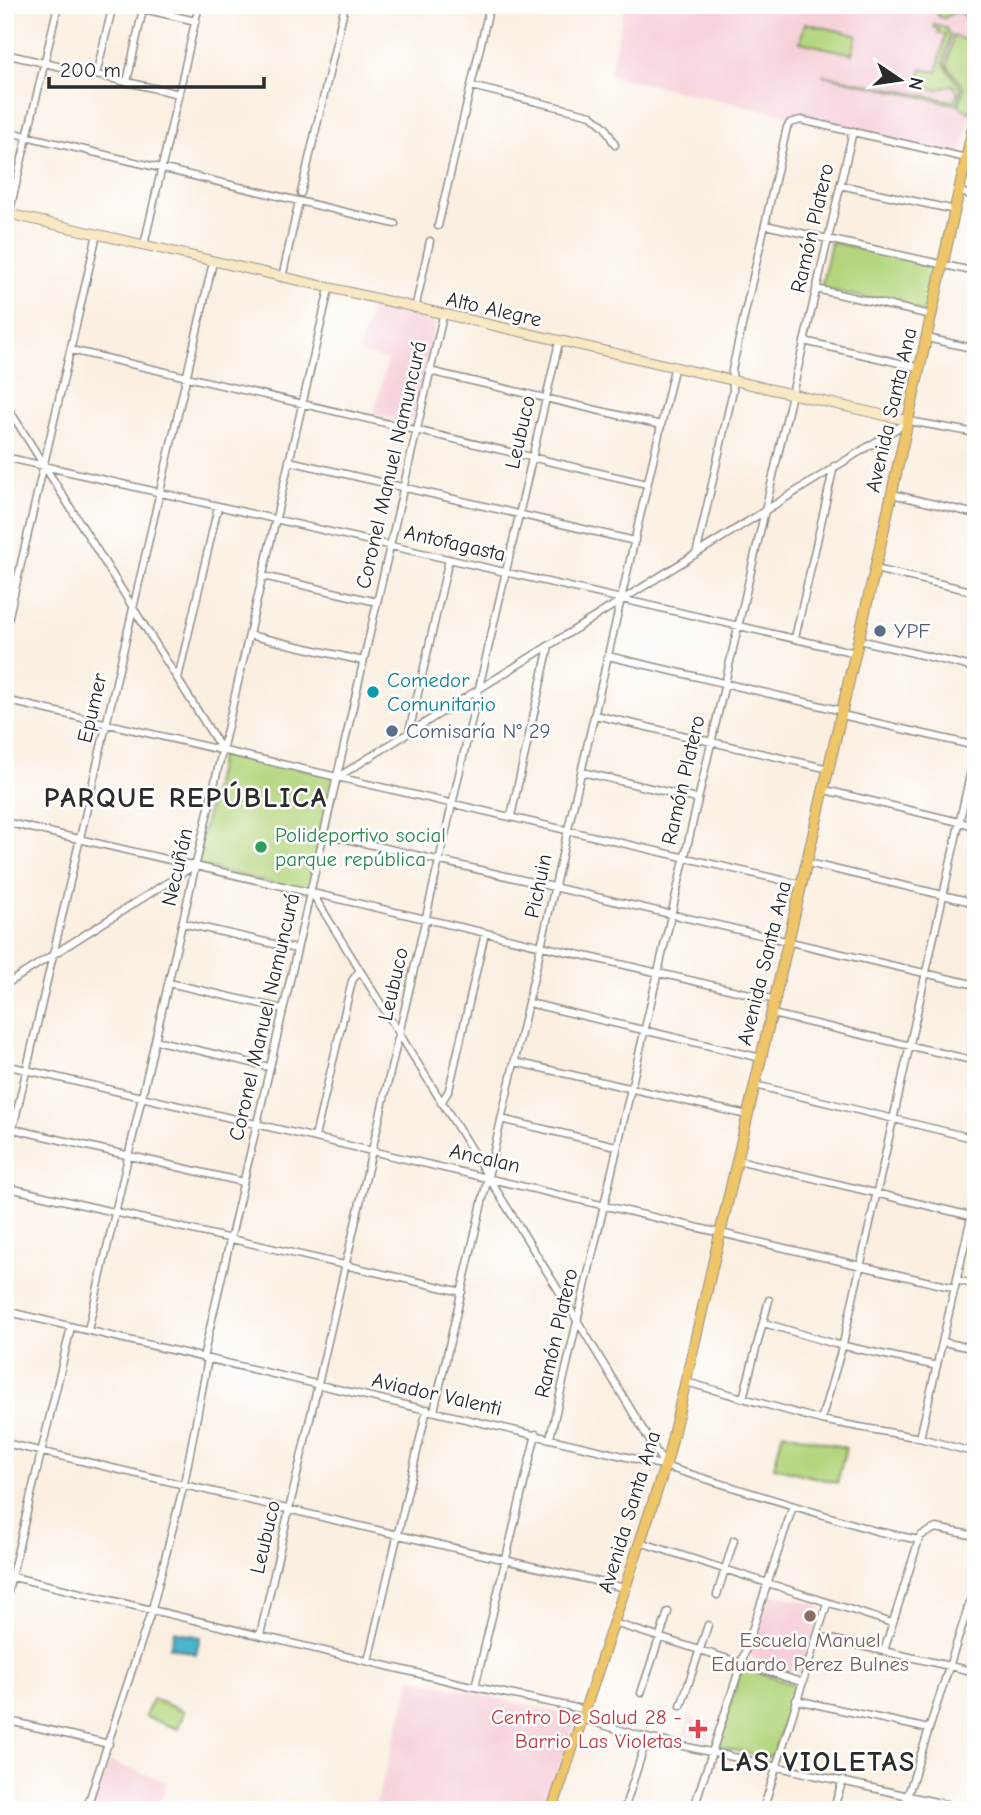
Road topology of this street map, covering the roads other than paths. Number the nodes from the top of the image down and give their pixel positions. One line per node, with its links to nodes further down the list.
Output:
1 (58, 5): 10 (street)
2 (114, 5): 11 (street)
3 (125, 5): 7 (street)
4 (200, 5): 8 (street)
5 (345, 5): 24 (street)
6 (490, 5): 13 (street)
7 (143, 9): 8 (street); 12 (street)
8 (196, 22): 14 (street)
9 (5, 54): 10 (street)
10 (45, 63): 11 (street); 18 (street)
11 (96, 75): 12 (street)
12 (127, 82): 14 (street)
13 (471, 86): 19 (street); 31 (street)
14 (179, 94): 21 (street)
15 (976, 116): 20 (main road, Avenida Santa Ana)
16 (5, 131): 18 (street)
17 (853, 131): 20 (street); 22 (street, Ramón Platero); 30 (street)
18 (27, 136): 21 (street); 28 (street)
19 (615, 145)
20 (966, 158): 23 (main road, Avenida Santa Ana)
21 (162, 168): 26 (street); 35 (street)
22 (841, 185): 27 (street); 33 (street, Ramón Platero)
23 (959, 192): 25 (street); 27 (main road, Avenida Santa Ana)
24 (301, 193)
25 (976, 196)
26 (299, 201): 29 (street); 39 (street)
27 (955, 211): 37 (main road, Avenida Santa Ana)
28 (7, 213): 32 (main road, Alto Alegre)
29 (395, 224)
30 (765, 225): 33 (street); 54 (street)
31 (438, 226)
32 (97, 234): 35 (main road, Alto Alegre); 49 (street)
33 (827, 239): 37 (street); 41 (street, Ramón Platero)
34 (430, 242): 42 (street, Coronel Manuel Namuncurá)
35 (144, 245): 36 (main road, Alto Alegre)
36 (213, 262): 39 (main road, Alto Alegre); 53 (street, Epumer)
37 (942, 265): 38 (street); 44 (main road, Avenida Santa Ana)
38 (976, 272)
39 (282, 278): 40 (main road, Alto Alegre)
40 (329, 289): 42 (main road, Alto Alegre); 58 (street, Necuñán)
41 (816, 289): 44 (street); 46 (street, Ramón Platero)
42 (415, 309): 43 (main road, Alto Alegre)
43 (443, 316): 47 (main road, Alto Alegre); 52 (street, Coronel Manuel Namuncurá)
44 (931, 316): 45 (main road, Avenida Santa Ana)
45 (927, 338): 48 (street); 50 (main road, Avenida Santa Ana)
46 (804, 341): 50 (street); 55 (street, Ramón Platero)
47 (559, 342): 51 (main road, Alto Alegre); 56 (street, Leubuco)
48 (976, 349)
49 (71, 350): 53 (street); 66 (street)
50 (920, 368): 59 (main road, Avenida Santa Ana)
51 (674, 369): 54 (main road, Alto Alegre); 60 (street, Pichuin)
52 (429, 371): 56 (street); 61 (street, Coronel Manuel Namuncurá)
53 (187, 377): 58 (street); 70 (street, Epumer)
54 (732, 382): 55 (main road, Alto Alegre); 79 (street)
55 (791, 394): 59 (main road, Alto Alegre); 73 (street, Ramón Platero)
56 (546, 399): 60 (street); 64 (street, Leubuco)
57 (5, 403): 66 (street)
58 (302, 404): 61 (street); 65 (street, Necuñán)
59 (909, 421): 62 (street, Alto Alegre); 67 (street); 71 (main road, Avenida Santa Ana)
60 (661, 425): 68 (street, Pichuin)
61 (416, 430): 64 (street); 69 (street, Coronel Manuel Namuncurá)
62 (976, 433)
63 (5, 457): 66 (street, Antofagasta)
64 (533, 458): 68 (street); 74 (street, Leubuco)
65 (289, 461): 69 (street); 76 (street, Necuñán)
66 (45, 466): 70 (street, Antofagasta); 85 (street); 89 (street)
67 (834, 466): 73 (street); 93 (street)
68 (647, 484): 77 (street, Pichuin)
69 (403, 487): 74 (street); 78 (street, Coronel Manuel Namuncurá)
70 (160, 492): 72 (street, Antofagasta); 89 (street, Epumer)
71 (892, 494): 75 (street); 81 (main road, Avenida Santa Ana)
72 (218, 507): 76 (street, Antofagasta); 100 (street)
73 (764, 509): 79 (street); 90 (street, Ramón Platero)
74 (519, 514): 77 (street); 82 (street, Leubuco)
75 (976, 514)
76 (275, 520): 78 (street, Antofagasta); 83 (street, Necuñán)
77 (635, 541): 87 (street, Pichuin)
78 (390, 545): 80 (street, Antofagasta); 88 (street, Coronel Manuel Namuncurá)
79 (697, 551): 87 (street)
80 (449, 559): 82 (street, Antofagasta); 107 (street)
81 (876, 569): 86 (street); 94 (main road, Avenida Santa Ana)
82 (506, 573): 87 (street, Antofagasta); 102 (street, Leubuco)
83 (263, 576): 88 (street); 92 (street, Necuñán)
84 (5, 578): 85 (street)
85 (17, 580): 91 (street)
86 (976, 592)
87 (622, 598): 90 (street, Antofagasta); 95 (street); 97 (street, Pichuin)
88 (377, 603): 98 (street, Coronel Manuel Namuncurá)
89 (133, 608): 100 (street); 106 (street, Epumer)
90 (737, 625): 93 (street, Antofagasta); 101 (street, Ramón Platero)
91 (5, 633)
92 (249, 635): 98 (street); 110 (street, Necuñán)
93 (795, 638): 96 (street, Antofagasta)
94 (859, 639): 96 (main road, Avenida Santa Ana); 99 (street)
95 (549, 646): 102 (street); 117 (street)
96 (856, 653): 104 (main road, Avenida Santa Ana)
97 (608, 656): 101 (street); 105 (street, Pichuin)
98 (363, 661): 113 (street, Coronel Manuel Namuncurá)
99 (976, 668)
100 (177, 679): 110 (street)
101 (724, 683): 104 (street); 108 (street, Ramón Platero)
102 (479, 688): 107 (street); 116 (street, Leubuco)
103 (5, 700): 106 (street)
104 (842, 713): 109 (street); 111 (main road, Avenida Santa Ana)
105 (595, 715): 108 (street); 112 (street, Pichuin)
106 (107, 723): 110 (street); 123 (street, Epumer)
107 (409, 733): 113 (street)
108 (711, 741): 111 (street); 115 (street, Ramón Platero)
109 (976, 747): 119 (street)
110 (222, 750): 113 (street); 127 (street, Necuñán)
111 (829, 769): 114 (main road, Avenida Santa Ana)
112 (582, 772): 115 (street); 121 (street, Pichuin)
113 (338, 777): 116 (street); 122 (street, Coronel Manuel Namuncurá)
114 (825, 790): 119 (street); 126 (main road, Avenida Santa Ana)
115 (697, 799): 124 (street, Ramón Platero)
116 (452, 803): 117 (street); 125 (street, Leubuco)
117 (511, 816): 121 (street)
118 (5, 822): 123 (street)
119 (959, 822): 120 (street); 131 (street)
120 (976, 826)
121 (568, 830): 124 (street); 129 (street, Pichuin)
122 (325, 834): 125 (street); 130 (street, Coronel Manuel Namuncurá)
123 (79, 839): 127 (street); 140 (street, Epumer)
124 (683, 857): 128 (street); 133 (street, Ramón Platero)
125 (439, 861): 129 (street); 134 (street, Leubuco)
126 (808, 863): 128 (main road, Avenida Santa Ana); 131 (street)
127 (195, 865): 130 (street); 135 (street, Necuñán); 140 (street)
128 (803, 885): 137 (main road, Avenida Santa Ana)
129 (555, 888): 133 (street); 138 (street, Pichuin)
130 (312, 893): 134 (street); 139 (street, Coronel Manuel Namuncurá); 141 (street)
131 (943, 895): 132 (street); 143 (street)
132 (976, 903)
133 (670, 915): 137 (street); 142 (street, Ramón Platero)
134 (426, 919): 136 (street); 152 (street, Leubuco)
135 (182, 923): 139 (street); 144 (street, Necuñán)
136 (485, 933): 138 (street); 164 (street)
137 (790, 942): 143 (street); 147 (main road, Avenida Santa Ana)
138 (542, 946): 142 (street); 148 (street, Pichuin)
139 (296, 949): 149 (street, Coronel Manuel Namuncurá)
140 (53, 956): 145 (street); 160 (street, Epumer)
141 (359, 971): 152 (street); 170 (street)
142 (657, 972): 147 (street); 151 (street, Ramón Platero)
143 (925, 974): 146 (street); 154 (street)
144 (169, 982): 149 (street); 153 (street, Necuñán)
145 (5, 985)
146 (976, 985)
147 (775, 1000): 150 (main road, Avenida Santa Ana)
148 (529, 1003): 151 (street); 157 (street, Pichuin)
149 (283, 1009): 159 (street, Coronel Manuel Namuncurá)
150 (772, 1014): 154 (street); 155 (main road, Avenida Santa Ana)
151 (644, 1030): 155 (street); 162 (street, Ramón Platero)
152 (399, 1034): 164 (street); 173 (street, Leubuco)
153 (155, 1040): 159 (street); 163 (street, Necuñán)
154 (909, 1046): 156 (street); 167 (street)
155 (761, 1058): 161 (main road, Avenida Santa Ana)
156 (976, 1060)
157 (515, 1062): 162 (street); 166 (street, Pichuin)
158 (5, 1065): 160 (street, Ancalan)
159 (269, 1067): 168 (street, Coronel Manuel Namuncurá)
160 (26, 1070): 163 (street, Ancalan); 169 (street, Epumer)
161 (755, 1085): 165 (main road, Avenida Santa Ana); 167 (street)
162 (630, 1087): 165 (street); 172 (street, Ramón Platero)
163 (142, 1097): 168 (street, Ancalan); 174 (street, Necuñán)
164 (441, 1103): 177 (street)
165 (747, 1115): 175 (main road, Avenida Santa Ana)
166 (501, 1119): 172 (street); 177 (street, Pichuin)
167 (893, 1119): 171 (street); 180 (street)
168 (257, 1124): 170 (street, Ancalan); 178 (street, Coronel Manuel Namuncurá)
169 (9, 1128): 174 (street); 176 (street, Epumer)
170 (315, 1137): 173 (street, Ancalan)
171 (976, 1139)
172 (616, 1146): 182 (street, Ramón Platero)
173 (372, 1150): 177 (street, Ancalan); 188 (street, Leubuco)
174 (128, 1155): 178 (street); 183 (street, Necuñán)
175 (738, 1160): 180 (street); 186 (main road, Avenida Santa Ana)
176 (5, 1163)
177 (488, 1177): 182 (street, Ancalan); 192 (street, Pichuin); 195 (street)
178 (243, 1182): 187 (street, Coronel Manuel Namuncurá)
179 (5, 1187): 183 (street)
180 (876, 1193): 184 (street); 189 (street)
181 (976, 1196): 184 (street)
182 (604, 1203): 186 (street, Ancalan); 195 (street, Ramón Platero)
183 (115, 1213): 187 (street); 198 (street, Necuñán)
184 (971, 1216): 185 (street)
185 (972, 1225): 190 (street)
186 (722, 1233): 189 (street, Ancalan); 204 (main road, Avenida Santa Ana)
187 (230, 1240): 188 (street); 202 (street, Coronel Manuel Namuncurá)
188 (346, 1265): 192 (street); 205 (street, Leubuco)
189 (860, 1266): 190 (street, Ancalan); 200 (street)
190 (956, 1284): 191 (street, Ancalan); 199 (street)
191 (976, 1285)
192 (462, 1292): 207 (street, Pichuin)
193 (769, 1300): 196 (street)
194 (5, 1311): 197 (street, Aviador Valenti)
195 (577, 1320): 210 (street, Ramón Platero); 215 (street)
196 (764, 1323): 200 (street); 206 (street)
197 (71, 1327): 198 (street, Aviador Valenti); 213 (street)
198 (88, 1330): 202 (street, Aviador Valenti)
199 (943, 1342): 201 (street); 203 (street)
200 (843, 1344): 203 (street); 208 (street)
201 (976, 1349)
202 (206, 1359): 205 (street, Aviador Valenti); 216 (street, Coronel Manuel Namuncurá)
203 (937, 1366): 211 (street)
204 (686, 1382): 206 (street); 215 (main road, Avenida Santa Ana)
205 (318, 1384): 207 (street, Aviador Valenti); 218 (street, Leubuco)
206 (743, 1398): 208 (street)
207 (430, 1410): 209 (street, Aviador Valenti); 219 (street, Pichuin)
208 (821, 1420): 211 (street)
209 (536, 1434): 210 (street, Aviador Valenti); 224 (street)
210 (550, 1438): 215 (street, Aviador Valenti)
211 (920, 1438): 214 (street)
212 (5, 1443): 213 (street)
213 (42, 1452): 216 (street); 227 (street)
214 (976, 1453)
215 (665, 1466): 217 (street, Aviador Valenti); 223 (main road, Avenida Santa Ana)
216 (184, 1484): 218 (street); 234 (street, Coronel Manuel Namuncurá)
217 (793, 1506): 222 (street, Aviador Valenti); 228 (street)
218 (290, 1509): 219 (street); 239 (street, Leubuco)
219 (397, 1534): 224 (street); 244 (street, Pichuin)
220 (976, 1536): 222 (street, Aviador Valenti)
221 (734, 1540): 225 (street)
222 (919, 1540): 237 (street)
223 (639, 1542): 225 (street); 230 (main road, Avenida Santa Ana)
224 (506, 1560): 230 (street); 249 (street)
225 (725, 1570): 228 (street); 231 (street)
226 (5, 1575): 227 (street)
227 (14, 1577): 232 (street); 234 (street)
228 (767, 1583): 233 (street); 245 (street)
229 (976, 1583): 246 (street)
230 (625, 1588): 236 (main road, Avenida Santa Ana)
231 (717, 1595)
232 (5, 1604)
233 (827, 1604): 237 (street); 240 (street)
234 (152, 1609): 239 (street); 257 (street, Coronel Manuel Namuncurá)
235 (668, 1612): 241 (street)
236 (614, 1623): 241 (street); 253 (main road, Avenida Santa Ana)
237 (892, 1623): 243 (street)
238 (708, 1625): 242 (street)
239 (260, 1635): 244 (street)
240 (817, 1636): 243 (street); 248 (street)
241 (660, 1637): 242 (street); 250 (street)
242 (700, 1650): 245 (street); 252 (street)
243 (884, 1651): 246 (street)
244 (368, 1661): 249 (street)
245 (740, 1663): 248 (street); 258 (street)
246 (949, 1666): 247 (street); 255 (street)
247 (976, 1672)
248 (802, 1682): 251 (street)
249 (475, 1687): 253 (street)
250 (641, 1693)
251 (796, 1700): 255 (street); 259 (street)
252 (681, 1706)
253 (584, 1714): 256 (street); 264 (main road, Avenida Santa Ana)
254 (5, 1720): 257 (street)
255 (929, 1729): 261 (street)
256 (647, 1738): 258 (street); 265 (street)
257 (108, 1744): 263 (street, Coronel Manuel Namuncurá)
258 (712, 1751): 259 (street); 266 (street)
259 (777, 1765): 260 (street); 267 (street)
260 (843, 1780): 261 (street); 268 (street)
261 (908, 1795): 269 (street); 270 (street)
262 (976, 1798): 270 (street)
263 (86, 1810)
264 (552, 1810)
265 (624, 1810)
266 (693, 1810)
267 (763, 1810)
268 (833, 1810)
269 (903, 1810)
270 (972, 1810)

